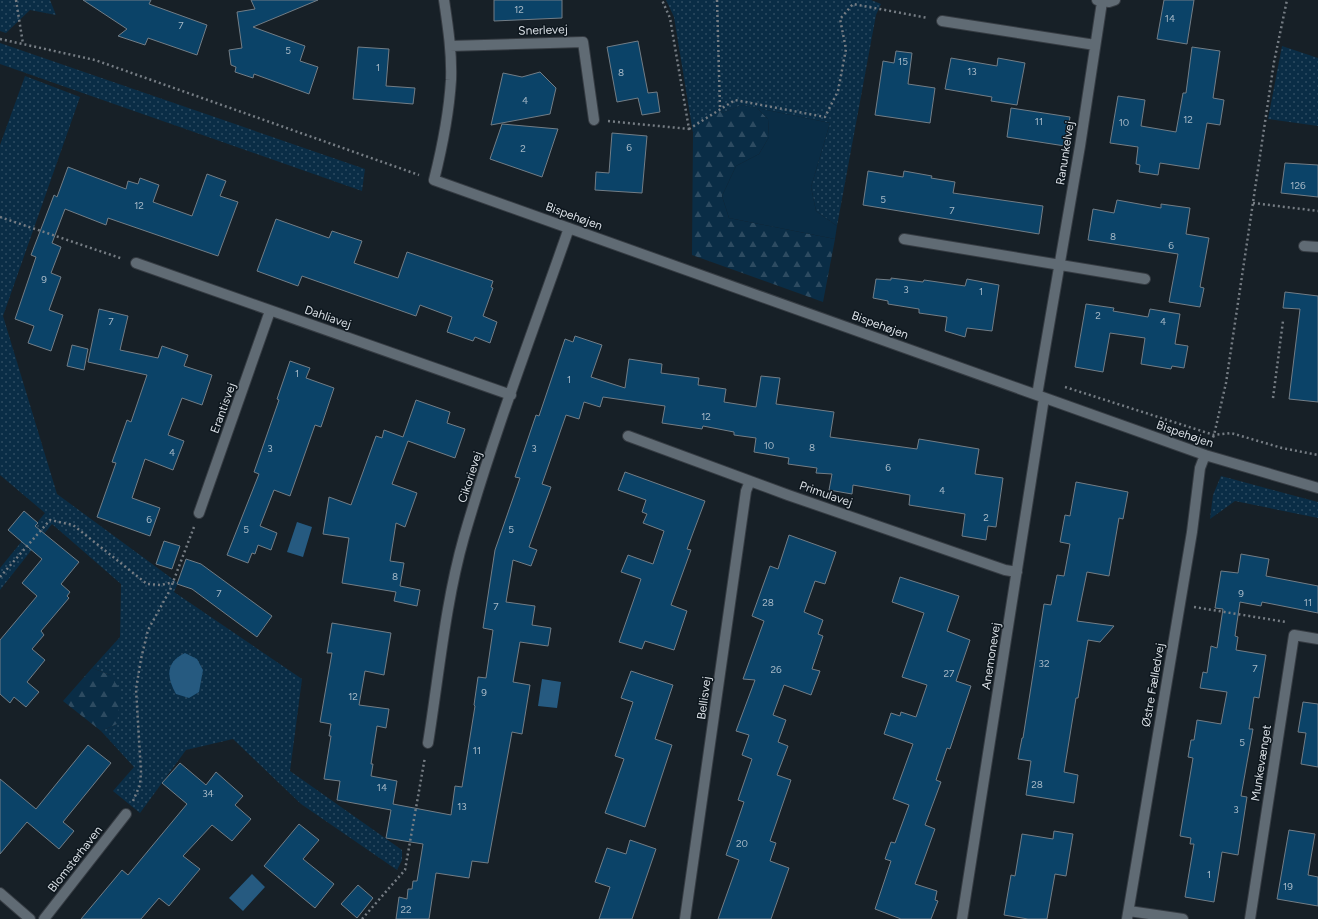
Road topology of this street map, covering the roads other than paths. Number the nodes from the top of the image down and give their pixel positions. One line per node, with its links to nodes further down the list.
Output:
1 (444, 0): 6 (street)
2 (1115, 0): 3 (street, Ranunkelvej)
3 (1099, 1): 5 (street, Ranunkelvej)
4 (942, 21): 5 (street)
5 (1095, 45): 13 (street, Ranunkelvej)
6 (450, 46): 7 (street, Snerlevej); 8 (street, Bispehøjen)
7 (594, 120)
8 (569, 228): 16 (street, Cikorievej); 17 (street, Bispehøjen)
9 (904, 239): 13 (street)
10 (1304, 246): 11 (street)
11 (1318, 247)
12 (136, 263): 15 (street, Dahliavej)
13 (1060, 265): 14 (street); 17 (street, Ranunkelvej)
14 (1145, 279)
15 (270, 311): 16 (street, Dahliavej); 22 (street, Erantisvej)
16 (511, 395): 25 (street, Cikorievej)
17 (1040, 396): 19 (street, Bispehøjen); 23 (street, Anemonevej)
18 (628, 436): 20 (street, Primulavej)
19 (1205, 455): 21 (street, Bispehøjen); 28 (street, Østre Fælledvej)
20 (750, 481): 23 (street, Primulavej); 31 (street, Bellisvej)
21 (1318, 488)
22 (199, 513)
23 (1017, 572): 32 (street, Anemonevej)
24 (1318, 639): 34 (street, Munkevænget)
25 (428, 743)
26 (126, 814): 30 (street, Blomsterhaven)
27 (0, 893): 29 (street)
28 (1128, 915): 33 (street)
29 (30, 919)
30 (44, 919)
31 (685, 919)
32 (962, 919)
33 (1183, 919)
34 (1250, 919)

